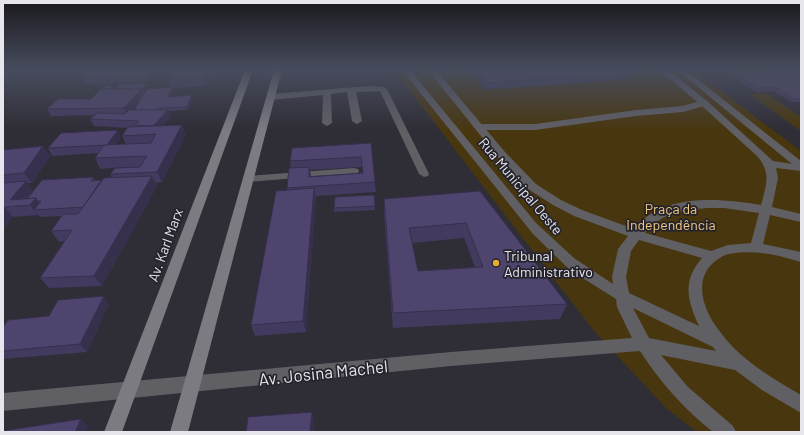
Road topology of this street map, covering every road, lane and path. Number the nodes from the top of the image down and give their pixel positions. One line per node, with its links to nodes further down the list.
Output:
1 (241, 90): 32 (street, Av. Karl Marx)
2 (273, 90): 11 (street)
3 (341, 90): 10 (street)
4 (351, 90): 13 (street)
5 (385, 90): 19 (street)
6 (422, 90): 27 (street, Rua Municipal Oeste)
7 (448, 90): 15 (street, Rua Municipal Oeste)
8 (687, 90): 12 (street)
9 (706, 90): 17 (street)
10 (327, 92): 11 (street); 14 (street)
11 (271, 97): 20 (street)
12 (704, 104): 15 (street); 16 (street)
13 (357, 121)
14 (327, 123)
15 (478, 127): 23 (street, Rua Municipal Oeste)
16 (770, 164): 17 (street); 21 (street)
17 (801, 167)
18 (354, 171): 20 (street)
19 (424, 174)
20 (248, 179): 31 (street)
21 (765, 209): 22 (street); 23 (street); 24 (street)
22 (801, 218)
23 (633, 234): 25 (street, Rua Municipal Oeste); 27 (street)
24 (756, 248): 25 (street); 26 (street)
25 (712, 256): 28 (street)
26 (801, 257)
27 (622, 296): 28 (street, Rua Municipal Oeste); 29 (street)
28 (718, 342): 30 (street)
29 (643, 344): 30 (street, Av. Josina Machel); 31 (street, Av. Josina Machel); 37 (street)
30 (738, 363): 34 (street)
31 (192, 385): 32 (street, Av. Josina Machel); 36 (street)
32 (128, 390): 33 (street, Av. Josina Machel); 35 (street, Av. Karl Marx)
33 (3, 402)
34 (801, 404)
35 (113, 432)
36 (179, 432)
37 (727, 432)

